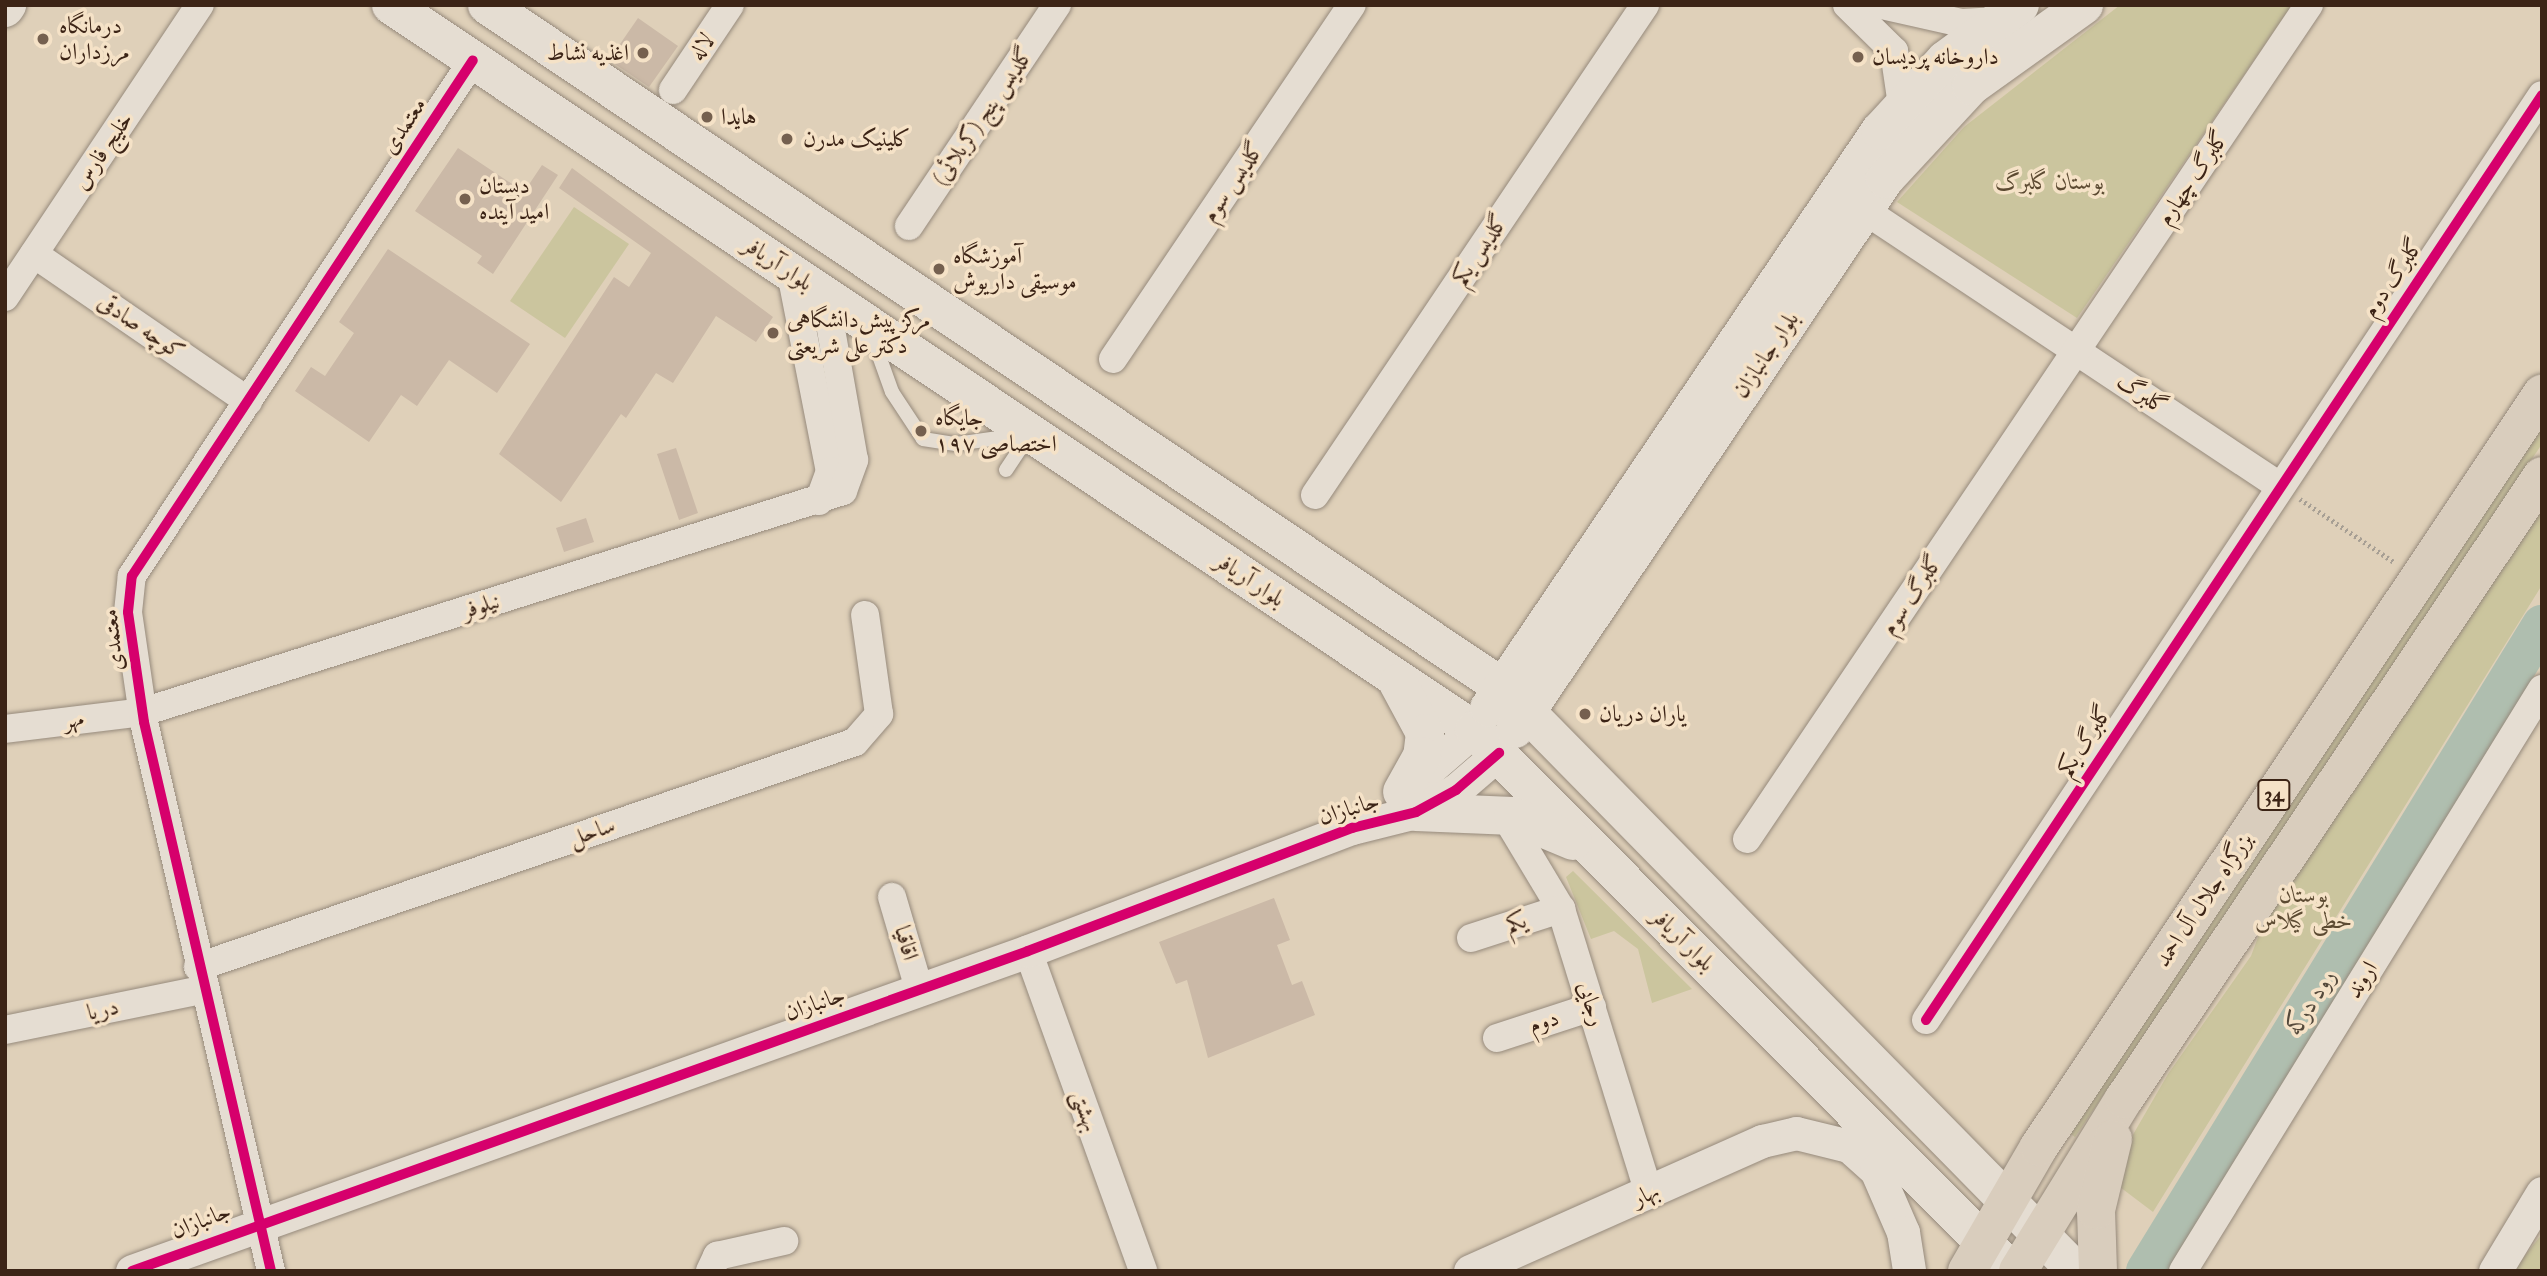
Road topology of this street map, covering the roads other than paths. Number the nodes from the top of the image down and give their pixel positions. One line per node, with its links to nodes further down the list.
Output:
1 (200, 5): 20 (street, خلیج فارس)
2 (391, 5): 13 (main road, بلوار آریافر)
3 (730, 5): 15 (street, لاله)
4 (1058, 5): 19 (street, گلدیس پنج (کربلائی))
5 (1352, 5): 26 (street, گلدیس سوم)
6 (1645, 5): 33 (street, گلدیس یکم)
7 (1847, 5): 17 (street)
8 (1882, 5): 12 (street)
9 (2084, 5): 14 (main road, بلوار جانبازان)
10 (2309, 5): 25 (street, گلبرگ چهارم)
11 (499, 8): 13 (main road); 38 (main road)
12 (2009, 13): 14 (main road, بلوار جانبازان)
13 (473, 60): 21 (main road, بلوار آریافر); 28 (street, معتمدی)
14 (1958, 73): 17 (main road, بلوار جانبازان); 18 (main road, بلوار جانبازان)
15 (673, 90)
16 (2542, 95): 32 (street, گلبرگ دوم)
17 (1902, 104): 38 (main road, بلوار جانبازان)
18 (1864, 209): 25 (street, گلبرگ); 38 (main road, بلوار جانبازان)
19 (909, 226)
20 (34, 254): 23 (street, خلیج فارس); 28 (street, کوچه صادقی)
21 (791, 272): 22 (main road, بلوار آریافر); 34 (street)
22 (825, 296): 24 (main road, بلوار آریافر); 34 (street, نیلوفر)
23 (5, 297)
24 (868, 324): 29 (main road, بلوار آریافر); 29 (lane)
25 (2077, 351): 32 (street, گلبرگ); 44 (street, گلبرگ سوم)
26 (1113, 359)
27 (2542, 394): 59 (highway, بزرگراه جلال آل احمد / 34)
28 (248, 401): 39 (street, معتمدی)
29 (1031, 433): 30 (lane); 36 (main road, بلوار آریافر)
30 (1006, 470)
31 (2542, 476): 56 (highway, بزرگراه جلال آل احمد / 34)
32 (2278, 485): 53 (street, گلبرگ یکم)
33 (1315, 495)
34 (819, 501): 39 (street, نیلوفر)
35 (865, 615): 50 (street, ساحل)
36 (1393, 676): 41 (main road, بلوار آریافر); 42 (main road)
37 (2542, 689): 76 (street, اروند)
38 (1516, 698): 41 (main road, بلوار جانبازان); 59 (main road)
39 (143, 712): 40 (street, مهر); 50 (street, معتمدی)
40 (5, 729)
41 (1487, 741): 42 (street, جانبازان); 45 (main road, بلوار آریافر)
42 (1409, 802): 45 (main road); 49 (street, جانبازان)
43 (1510, 824): 47 (street, رجایی)
44 (1747, 839)
45 (1592, 850): 65 (main road, بلوار آریافر)
46 (892, 897): 51 (street, اقاقیا)
47 (1561, 909): 48 (street, یکم); 52 (street, رجایی)
48 (1471, 938)
49 (1028, 951): 51 (street, جانبازان); 69 (street, بهشتی)
50 (199, 978): 54 (street, دریا); 61 (street, معتمدی)
51 (919, 989): 61 (street, جانبازان)
52 (1591, 1007): 55 (street, دوم); 58 (street, رجایی)
53 (1926, 1020)
54 (5, 1030)
55 (1497, 1038)
56 (2124, 1099): 62 (highway, بزرگراه جلال آل احمد / 34); 75 (highway)
57 (2542, 1193): 63 (street)
58 (1649, 1195): 70 (street, بهار); 71 (street, بهار)
59 (2007, 1197): 62 (main road); 65 (highway, بزرگراه جلال آل احمد / 34)
60 (2542, 1220): 63 (street)
61 (257, 1221): 66 (street, جانبازان); 67 (street, معتمدی)
62 (2040, 1232): 73 (highway, بزرگراه جلال آل احمد / 34); 74 (main road)
63 (2514, 1240): 77 (street)
64 (783, 1241): 68 (street)
65 (1974, 1255): 72 (main road, بلوار آریافر)
66 (132, 1271)
67 (271, 1271)
68 (710, 1271)
69 (1143, 1271)
70 (1470, 1271)
71 (1909, 1271)
72 (2012, 1271)
73 (2018, 1271)
74 (2076, 1271)
75 (2098, 1271)
76 (2183, 1271)
77 (2495, 1271)

